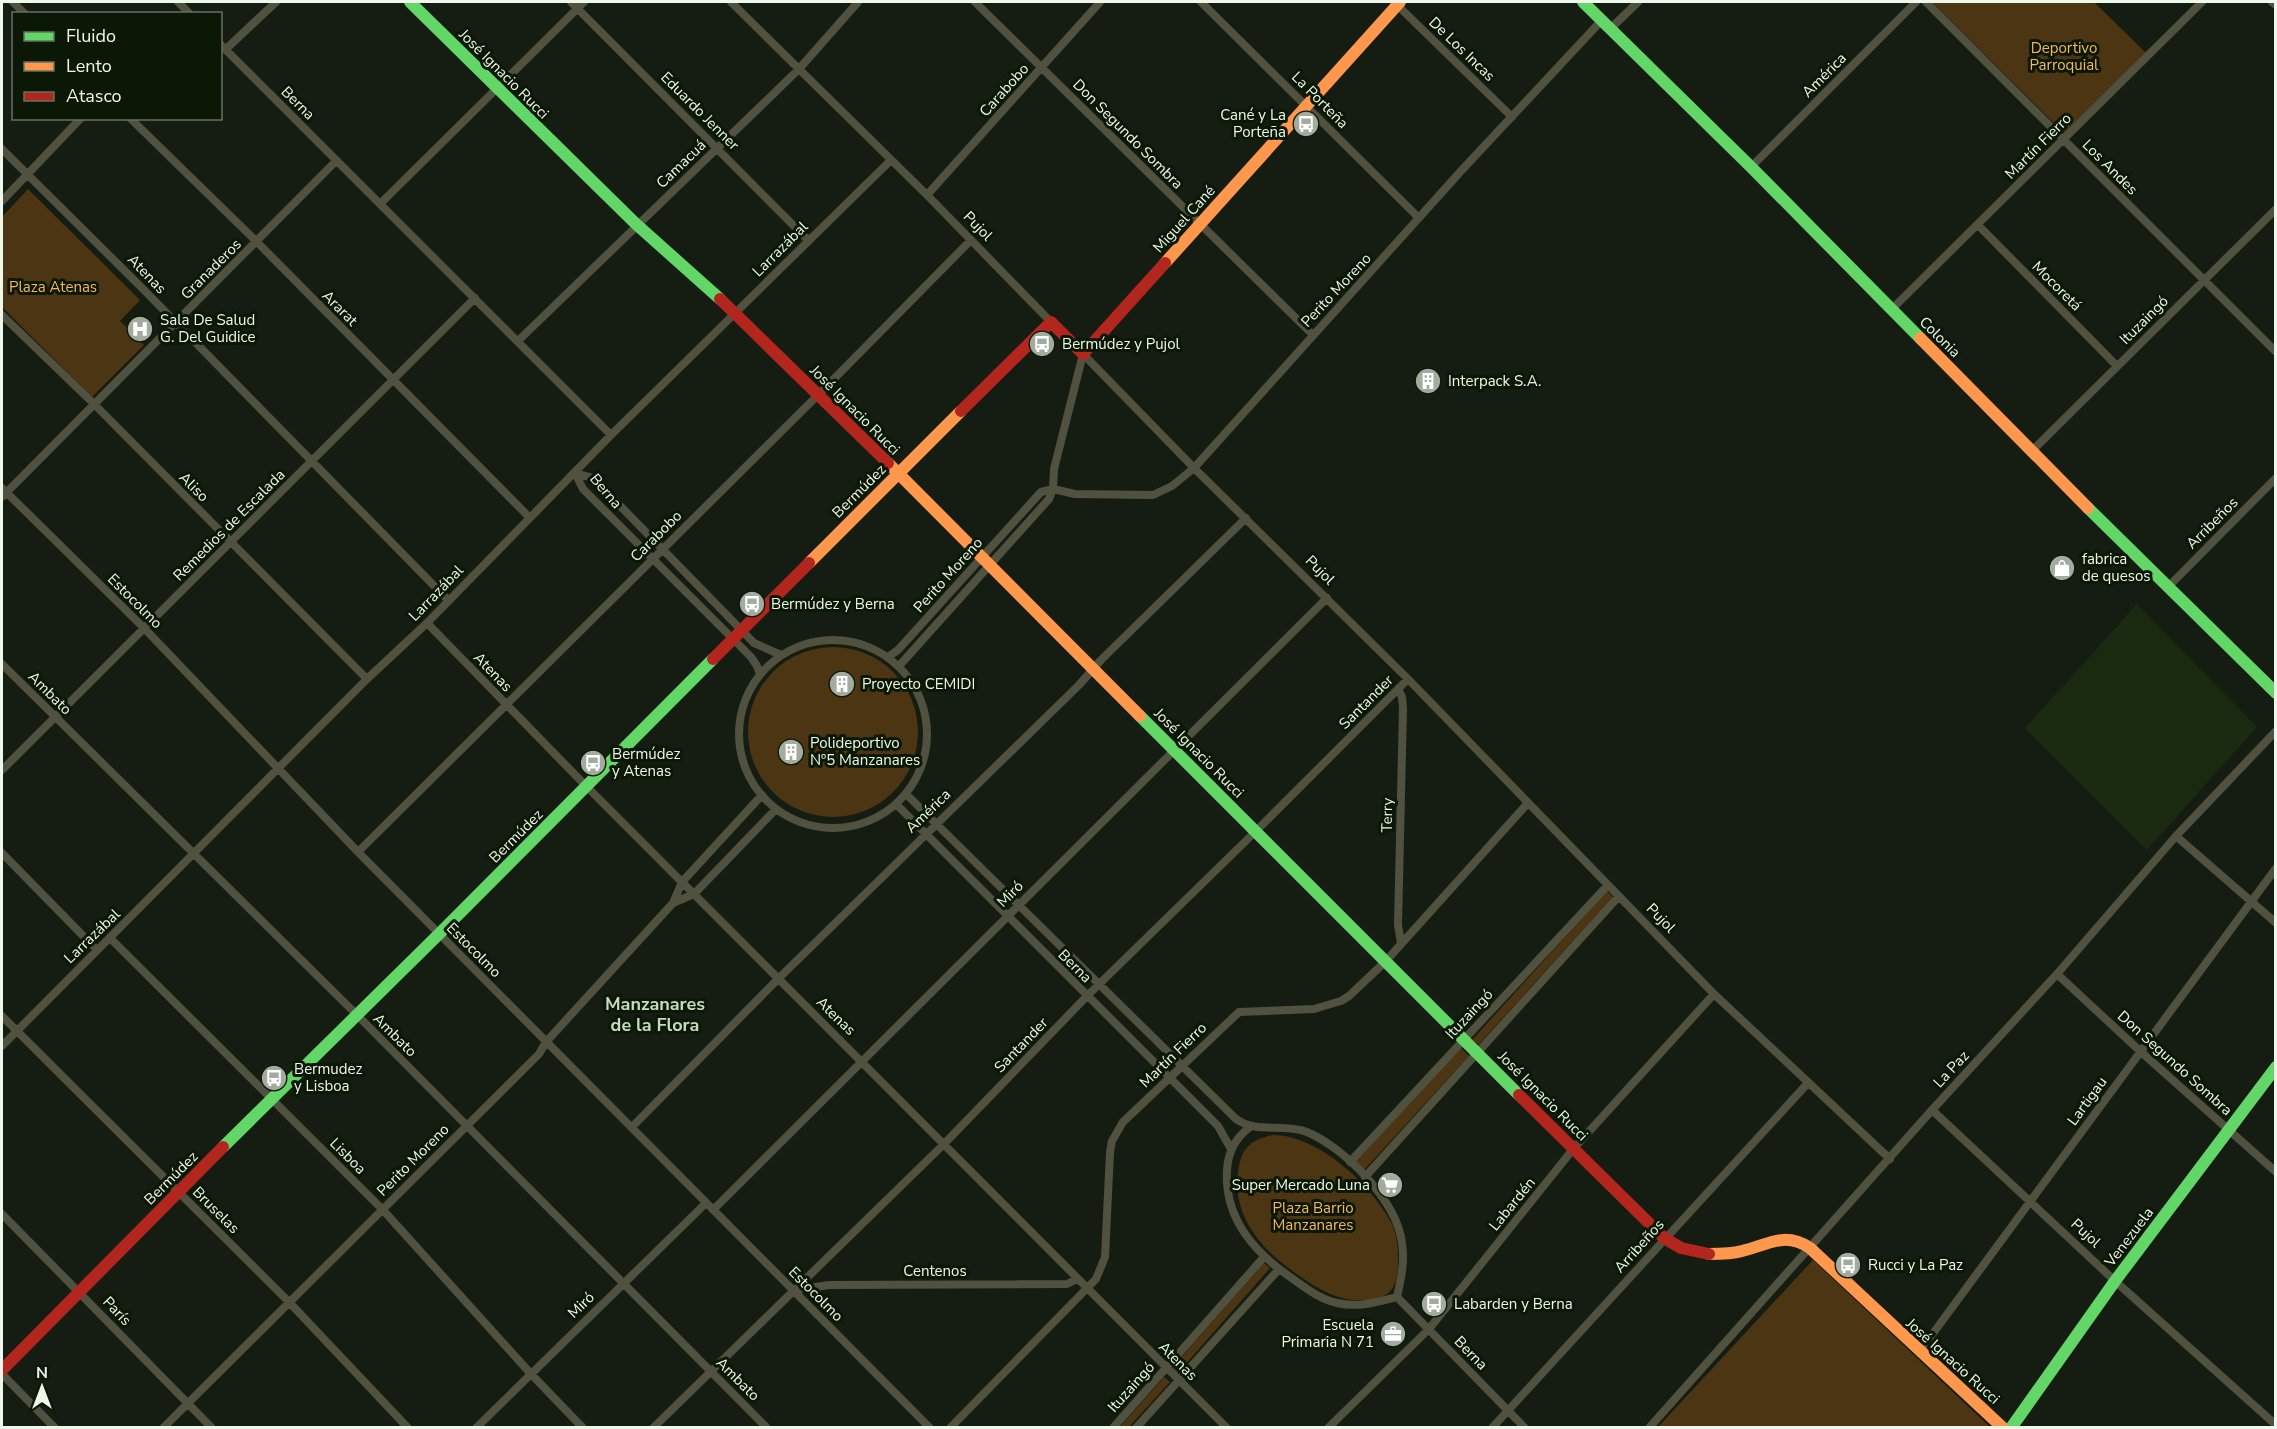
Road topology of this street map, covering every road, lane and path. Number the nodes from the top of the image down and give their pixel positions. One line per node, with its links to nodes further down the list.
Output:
1 (276, 2): 18 (street)
2 (410, 2): 21 (street, José Ignacio Rucci)
3 (731, 2): 20 (street, Pujol)
4 (858, 2): 20 (street, Camacuá)
5 (975, 2): 19 (street, Don Segundo Sombra)
6 (1100, 2): 19 (street, Carabobo)
7 (1201, 2): 22 (street, La Porteña)
8 (1583, 2): 17 (street, Colonia)
9 (1638, 2): 17 (street, Perito Moreno)
10 (1916, 2): 31 (street, América)
11 (1926, 2): 26 (street, Los Andes)
12 (2202, 2): 26 (street, Martín Fierro)
13 (2272, 2): 16 (street)
14 (1397, 3): 22 (street, Miguel Cané); 23 (street, De Los Incas)
15 (578, 4): 21 (street); 27 (street, Eduardo Jenner)
16 (2276, 5)
17 (1606, 25): 23 (street, Perito Moreno); 31 (street, Colonia)
18 (224, 46): 29 (street, Berna)
19 (1042, 67): 33 (street, Carabobo); 39 (street, Don Segundo Sombra)
20 (799, 69): 27 (street, Camacuá); 30 (street, Pujol)
21 (496, 88): 35 (street); 38 (street, José Ignacio Rucci)
22 (1306, 105): 37 (street, La Porteña); 39 (street, Miguel Cané)
23 (1512, 117): 37 (street, Perito Moreno)
24 (79, 120): 32 (street)
25 (132, 120): 43 (street, Ararat)
26 (2063, 140): 40 (street, Martín Fierro); 44 (street, Los Andes)
27 (717, 147): 38 (street, Camacuá); 41 (street, Eduardo Jenner)
28 (2, 149): 32 (street, Atenas)
29 (336, 160): 35 (street, Berna); 43 (street, Granaderos)
30 (891, 160): 33 (street, Pujol); 41 (street, Larrazábal)
31 (1751, 167): 46 (street, Colonia)
32 (27, 174): 34 (street); 50 (street, Atenas)
33 (927, 195): 42 (street, Pujol)
34 (2, 201)
35 (380, 204): 45 (street, Berna)
36 (2276, 209): 44 (street, Ituzaingó)
37 (1419, 218): 51 (street, Perito Moreno)
38 (636, 225): 47 (street, José Ignacio Rucci); 52 (street, Camacuá)
39 (1199, 225): 51 (street, Don Segundo Sombra); 54 (street, Miguel Cané)
40 (1978, 225): 46 (street, Martín Fierro); 55 (street, Mocoretá)
41 (808, 240): 47 (street, Larrazábal)
42 (971, 240): 49 (street, Pujol); 57 (street, Carabobo)
43 (257, 242): 50 (street, Granaderos); 56 (street, Ararat)
44 (2204, 280): 53 (street, Los Andes); 55 (street, Ituzaingó)
45 (474, 298): 52 (street, Berna); 56 (street, Remedios de Escalada)
46 (1892, 309): 60 (street, Colonia)
47 (735, 313): 57 (street, José Ignacio Rucci); 59 (street, Larrazábal)
48 (2, 315): 58 (street, Aliso)
49 (1052, 322): 54 (street, Pujol); 64 (street, Bermúdez)
50 (176, 324): 58 (street, Granaderos); 61 (street, Atenas)
51 (1313, 335): 62 (street, Perito Moreno)
52 (518, 341): 59 (street, Berna)
53 (2276, 352)
54 (1083, 354): 62 (street, Pujol); 66 (street, Miguel Cané)
55 (2118, 366): 60 (street, Ituzaingó)
56 (393, 380): 61 (street, Remedios de Escalada); 68 (street, Ararat)
57 (819, 394): 64 (street, José Ignacio Rucci); 71 (street, Carabobo)
58 (94, 404): 67 (street, Granaderos); 70 (street, Aliso)
59 (611, 435): 63 (street, Larrazábal)
60 (2032, 451): 74 (street, Colonia)
61 (311, 462): 70 (street, Remedios de Escalada); 76 (street, Atenas)
62 (1194, 468): 66 (street, Perito Moreno); 69 (street, Pujol)
63 (575, 473): 68 (street, Larrazábal); 71 (street, Berna); 72 (street, Berna)
64 (898, 474): 73 (street, José Ignacio Rucci); 79 (street, Bermúdez)
65 (2276, 478): 74 (street, Arribeños)
66 (1053, 489): 73 (street, Perito Moreno)
67 (3, 492): 78 (street, Estocolmo)
68 (530, 518): 76 (street, Larrazábal)
69 (1246, 518): 75 (street, Pujol); 85 (street, América)
70 (230, 542): 78 (street, Remedios de Escalada); 87 (street, Aliso)
71 (662, 549): 72 (street, Carabobo); 79 (street, Berna)
72 (651, 559): 80 (street, Berna); 91 (street, Carabobo)
73 (987, 562): 82 (street, Perito Moreno); 84 (street, Perito Moreno); 85 (street, José Ignacio Rucci)
74 (2167, 588): 90 (street, Colonia)
75 (1327, 598): 88 (street, Pujol); 94 (street, Miró)
76 (448, 600): 77 (street, Larrazábal)
77 (427, 623): 87 (street, Larrazábal); 91 (street, Atenas)
78 (144, 628): 92 (street, Remedios de Escalada); 95 (street, Estocolmo)
79 (741, 630): 80 (street, Bermúdez); 81 (street, Berna)
80 (732, 639): 86 (street, Berna); 97 (street, Bermúdez)
81 (781, 655): 82 (street); 86 (street)
82 (888, 657): 84 (street)
83 (2, 664): 92 (street, Ambato)
84 (899, 666): 98 (street)
85 (1093, 669): 94 (street, José Ignacio Rucci); 103 (street, América)
86 (760, 674): 99 (street)
87 (367, 679): 95 (street, Larrazábal)
88 (1408, 679): 89 (street, Santander); 100 (street, Pujol)
89 (1398, 689): 104 (street, Santander); 122 (street, Terry)
90 (2276, 693)
91 (507, 705): 97 (street, Atenas); 107 (street, Carabobo)
92 (55, 717): 96 (street, Remedios de Escalada); 109 (street, Ambato)
93 (2276, 731): 106 (street, La Paz)
94 (1174, 750): 104 (street, José Ignacio Rucci); 117 (street, Miró)
95 (278, 769): 107 (street, Estocolmo); 109 (street, Larrazábal)
96 (2, 770)
97 (586, 786): 111 (street, Atenas); 120 (street, Bermúdez)
98 (906, 794): 101 (street); 103 (street, Berna)
99 (762, 795): 102 (street); 111 (street, Perito Moreno)
100 (1528, 803): 112 (street, Pujol); 122 (street, Martín Fierro)
101 (896, 804): 102 (street); 105 (street, Berna)
102 (776, 809): 113 (street, Perito Moreno)
103 (936, 823): 105 (street, América); 117 (street, Berna)
104 (1256, 831): 124 (street, José Ignacio Rucci); 127 (street, Santander)
105 (925, 833): 118 (street, Berna); 126 (street, América)
106 (2176, 836): 115 (street); 125 (street, La Paz)
107 (358, 852): 120 (street, Estocolmo)
108 (2, 853): 123 (street)
109 (194, 853): 121 (street, Larrazábal); 130 (street, Ambato)
110 (2276, 868): 115 (street, Lartigau)
111 (682, 882): 113 (street, Atenas); 116 (street, Perito Moreno)
112 (1608, 885): 114 (street, Pujol); 133 (street, Ituzaingó)
113 (694, 894): 116 (street, Perito Moreno); 126 (street, Atenas)
114 (1619, 896): 128 (street, Pujol); 137 (street)
115 (2250, 902): 119 (street); 136 (street, Lartigau)
116 (673, 903): 134 (street, Perito Moreno)
117 (1018, 906): 118 (street, Miró); 127 (street, Berna)
118 (1007, 916): 129 (street, Berna); 138 (street, Miró)
119 (2276, 923)
120 (439, 934): 130 (street, Bermúdez); 134 (street, Estocolmo)
121 (110, 938): 123 (street, Larrazábal); 143 (street, Lisboa)
122 (1401, 943): 124 (street, Martín Fierro)
123 (97, 950): 132 (street, Larrazábal)
124 (1385, 962): 133 (street, José Ignacio Rucci); 139 (street, Martín Fierro)
125 (2057, 974): 136 (street, Don Segundo Sombra); 144 (street, La Paz)
126 (778, 979): 138 (street, Atenas); 146 (street, América)
127 (1098, 986): 129 (street, Santander); 139 (street, Berna)
128 (1714, 994): 142 (street, Pujol); 150 (street, Labardén)
129 (1087, 996): 141 (street, Berna); 149 (street, Santander)
130 (356, 1014): 143 (street, Bermúdez); 145 (street, Ambato)
131 (2, 1016): 132 (street, Bruselas)
132 (16, 1031): 135 (street, Larrazábal); 156 (street, Bruselas)
133 (1464, 1040): 137 (street, José Ignacio Rucci); 153 (street, Ituzaingó)
134 (546, 1042): 145 (street, Perito Moreno); 146 (street, Estocolmo)
135 (2, 1046)
136 (2140, 1051): 148 (street, Don Segundo Sombra); 157 (street, Lartigau)
137 (1477, 1053): 150 (street, José Ignacio Rucci); 155 (street)
138 (861, 1060): 149 (street, Atenas); 160 (street, Miró)
139 (1180, 1066): 141 (street, Martín Fierro); 147 (street, Berna)
140 (2276, 1067): 148 (street, Venezuela)
141 (1169, 1077): 151 (street, Berna); 171 (street, Martín Fierro)
142 (1808, 1083): 152 (street, Pujol); 162 (street, Arribeños)
143 (272, 1098): 156 (street, Bermúdez); 159 (street, Lisboa)
144 (1932, 1110): 152 (street, La Paz); 157 (street, Pujol)
145 (466, 1126): 159 (street, Perito Moreno); 169 (street, Ambato)
146 (632, 1127): 158 (street, Estocolmo)
147 (1250, 1127): 151 (street); 153 (street)
148 (2228, 1130): 154 (street, Don Segundo Sombra); 168 (street, Venezuela)
149 (944, 1144): 165 (street, Santander); 167 (street, Atenas)
150 (1574, 1148): 162 (street, José Ignacio Rucci); 176 (street, Labardén)
151 (1231, 1149): 164 (street)
152 (1890, 1159): 163 (street, La Paz)
153 (1350, 1162): 155 (street)
154 (2276, 1172)
155 (1365, 1177): 174 (street)
156 (178, 1192): 173 (street, Bermúdez); 175 (street, Bruselas)
157 (2030, 1202): 168 (street, Pujol); 177 (street, Lartigau)
158 (706, 1203): 160 (street, Estocolmo); 169 (street, Miró)
159 (382, 1210): 175 (street, Perito Moreno); 181 (street, Lisboa)
160 (713, 1210): 172 (street, Estocolmo)
161 (2, 1214): 173 (street, París)
162 (1664, 1238): 163 (street, José Ignacio Rucci); 184 (street, Arribeños)
163 (1810, 1248): 177 (street, José Ignacio Rucci); 202 (street, La Paz)
164 (1264, 1257): 166 (street); 178 (street, Ituzaingó)
165 (816, 1269): 170 (street); 172 (street, Santander)
166 (1279, 1269): 174 (street); 182 (street, Ituzaingó)
167 (1077, 1279): 170 (street, Centenos); 171 (street, Atenas)
168 (2115, 1281): 185 (street, Pujol); 204 (street, Venezuela)
169 (623, 1283): 179 (street, Ambato); 181 (street, Miró)
170 (828, 1285): 172 (street, Centenos)
171 (1087, 1289): 178 (street, Atenas); 195 (street, Martín Fierro)
172 (793, 1290): 179 (street, Santander); 194 (street, Estocolmo)
173 (80, 1292): 180 (street, Bermúdez); 183 (street, París)
174 (1397, 1297): 176 (street, Berna)
175 (289, 1302): 183 (street, Perito Moreno); 189 (street, Bruselas)
176 (1429, 1329): 184 (street, Berna); 199 (street, Labardén)
177 (1920, 1351): 203 (street, José Ignacio Rucci)
178 (1166, 1368): 182 (street, Atenas); 196 (street, Ituzaingó)
179 (710, 1371): 192 (street, Santander); 193 (street, Ambato)
180 (2, 1372): 186 (street)
181 (531, 1374): 190 (street, Miró); 191 (street, Lisboa)
182 (1178, 1380): 197 (street, Ituzaingó); 198 (street, Atenas)
183 (189, 1404): 187 (street, Perito Moreno); 188 (street, París)
184 (1508, 1411): 200 (street, Arribeños); 201 (street, Berna)
185 (2275, 1425)
186 (55, 1428)
187 (163, 1428)
188 (213, 1428)
189 (408, 1428)
190 (476, 1428)
191 (584, 1428)
192 (653, 1428)
193 (767, 1428)
194 (930, 1428)
195 (950, 1428)
196 (1113, 1428)
197 (1136, 1428)
198 (1227, 1428)
199 (1328, 1428)
200 (1492, 1428)
201 (1525, 1428)
202 (1649, 1428)
203 (2003, 1428)
204 (2011, 1428)

